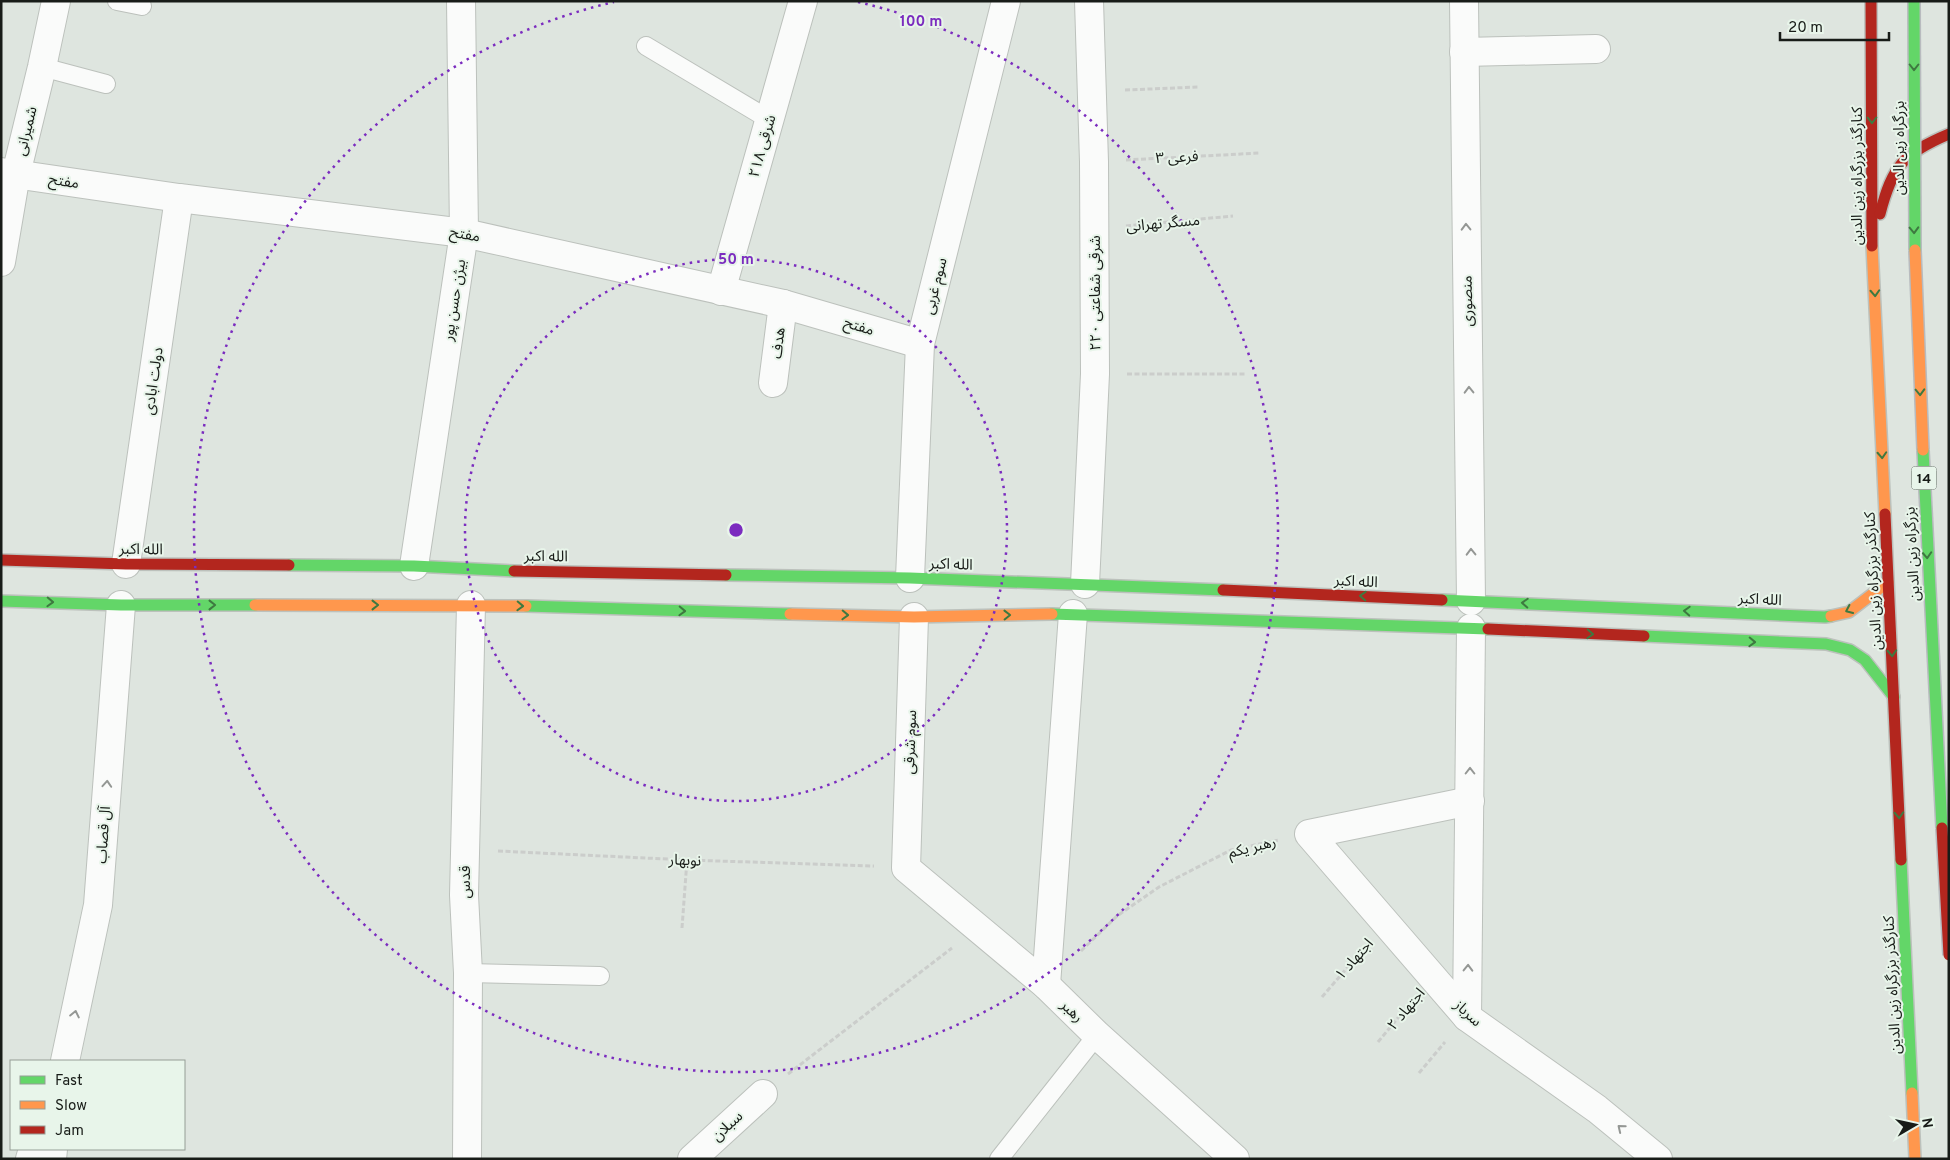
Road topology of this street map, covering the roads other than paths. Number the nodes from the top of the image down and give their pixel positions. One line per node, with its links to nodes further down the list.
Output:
1 (56, 1): 14 (street, شمیرانی)
2 (117, 1): 10 (lane)
3 (461, 1): 20 (street, بیژن حسن پور)
4 (803, 1): 16 (street, ۲۱۸ شرقی)
5 (1006, 1): 25 (street, سوم غربی)
6 (1090, 1): 32 (street, ۲۲۰ شرقی شفاعتی)
7 (1464, 1): 13 (street, منصوری)
8 (1872, 1): 21 (main road, کنارگذر بزرگراه زین الدین, one-way to 21)
9 (1914, 1): 42 (main road, بزرگراه زین الدین / 14, one-way to 42, bridge)
10 (142, 6)
11 (646, 46): 16 (lane)
12 (1596, 49): 13 (street)
13 (1464, 52): 37 (street, منصوری, one-way to 13)
14 (42, 67): 15 (lane); 18 (street, شمیرانی)
15 (106, 84)
16 (770, 120): 23 (street, ۲۱۸ شرقی)
17 (1949, 134): 21 (main road)
18 (8, 173): 19 (street, مفتح); 22 (street, شمیرانی)
19 (179, 198): 20 (street, مفتح); 29 (street, دولت ابادی)
20 (464, 233): 23 (street, مفتح); 28 (street, بیژن حسن پور)
21 (1872, 244): 31 (main road, کنارگذر بزرگراه زین الدین, one-way to 31)
22 (1, 262)
23 (721, 291): 24 (street, مفتح)
24 (783, 304): 25 (street, مفتح); 26 (street, هدف)
25 (920, 344): 30 (street, سوم غربی)
26 (773, 383)
27 (1, 560): 29 (main road, الله اکبر)
28 (414, 566): 29 (main road, الله اکبر); 30 (main road, الله اکبر)
29 (126, 568)
30 (910, 578): 32 (main road, الله اکبر)
31 (1888, 582): 37 (main road, الله اکبر, one-way to 37); 39 (main road, کنارگذر بزرگراه زین الدین, one-way to 39)
32 (1085, 584): 37 (main road, الله اکبر, one-way to 32)
33 (1, 600): 34 (main road, one-way to 34)
34 (121, 601): 35 (main road, one-way to 35); 48 (street, آل قصاب, one-way to 34)
35 (471, 601): 38 (main road, one-way to 38); 43 (street, قدس)
36 (1073, 614): 37 (main road); 38 (main road, one-way to 36); 45 (street)
37 (1471, 614): 39 (main road, one-way to 39); 40 (street, one-way to 37)
38 (914, 617): 41 (street, سوم شرقی)
39 (1894, 697): 55 (main road, کنارگذر بزرگراه زین الدین, one-way to 55)
40 (1470, 800): 46 (street, one-way to 40); 46 (street, سرباز)
41 (906, 868): 45 (street, رهبر)
42 (1949, 955)
43 (468, 973): 44 (lane); 50 (street, قدس)
44 (600, 976)
45 (1046, 985): 47 (street, رهبر)
46 (1467, 1017): 54 (street, سرباز, one-way to 46)
47 (1097, 1035): 52 (lane); 53 (street, رهبر)
48 (65, 1060)
49 (763, 1094): 51 (street, سبلان)
50 (468, 1159)
51 (692, 1159)
52 (999, 1159)
53 (1236, 1159)
54 (1658, 1159)
55 (1915, 1159)

